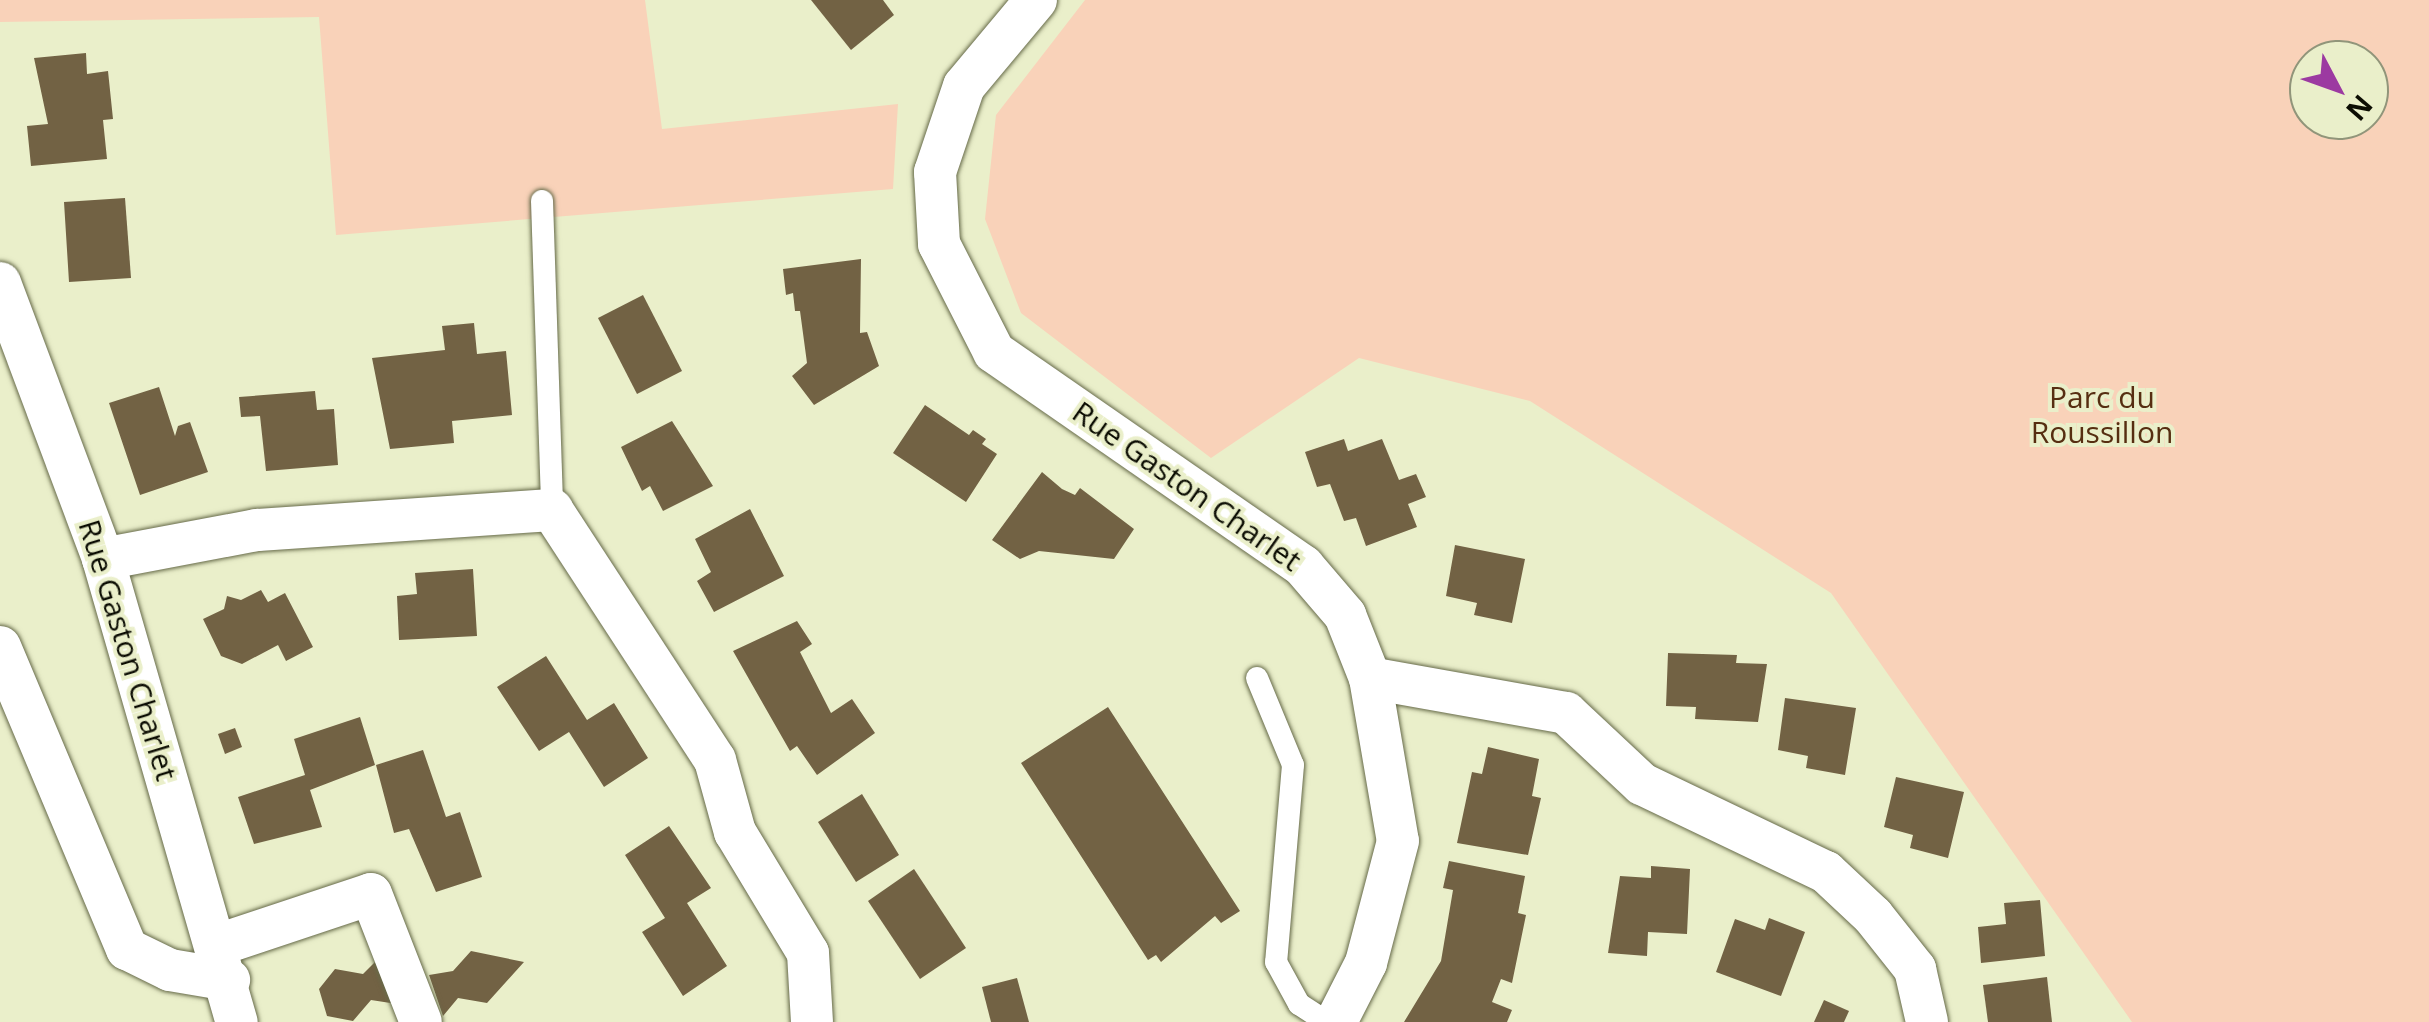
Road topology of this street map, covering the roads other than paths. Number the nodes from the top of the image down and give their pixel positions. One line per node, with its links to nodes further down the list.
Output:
1 (1036, 0): 8 (street, Rue Gaston Charlet)
2 (542, 201): 4 (lane)
3 (0, 283): 5 (street, Rue Gaston Charlet)
4 (552, 510): 5 (street); 12 (street)
5 (103, 559): 9 (street, Rue Gaston Charlet)
6 (0, 647): 9 (street)
7 (1256, 678): 13 (lane)
8 (1370, 678): 14 (street, Rue Gaston Charlet); 15 (street)
9 (224, 963): 10 (street, Rue Gaston Charlet); 11 (street)
10 (237, 1022)
11 (421, 1022)
12 (812, 1022)
13 (1327, 1022)
14 (1336, 1022)
15 (1928, 1022)

